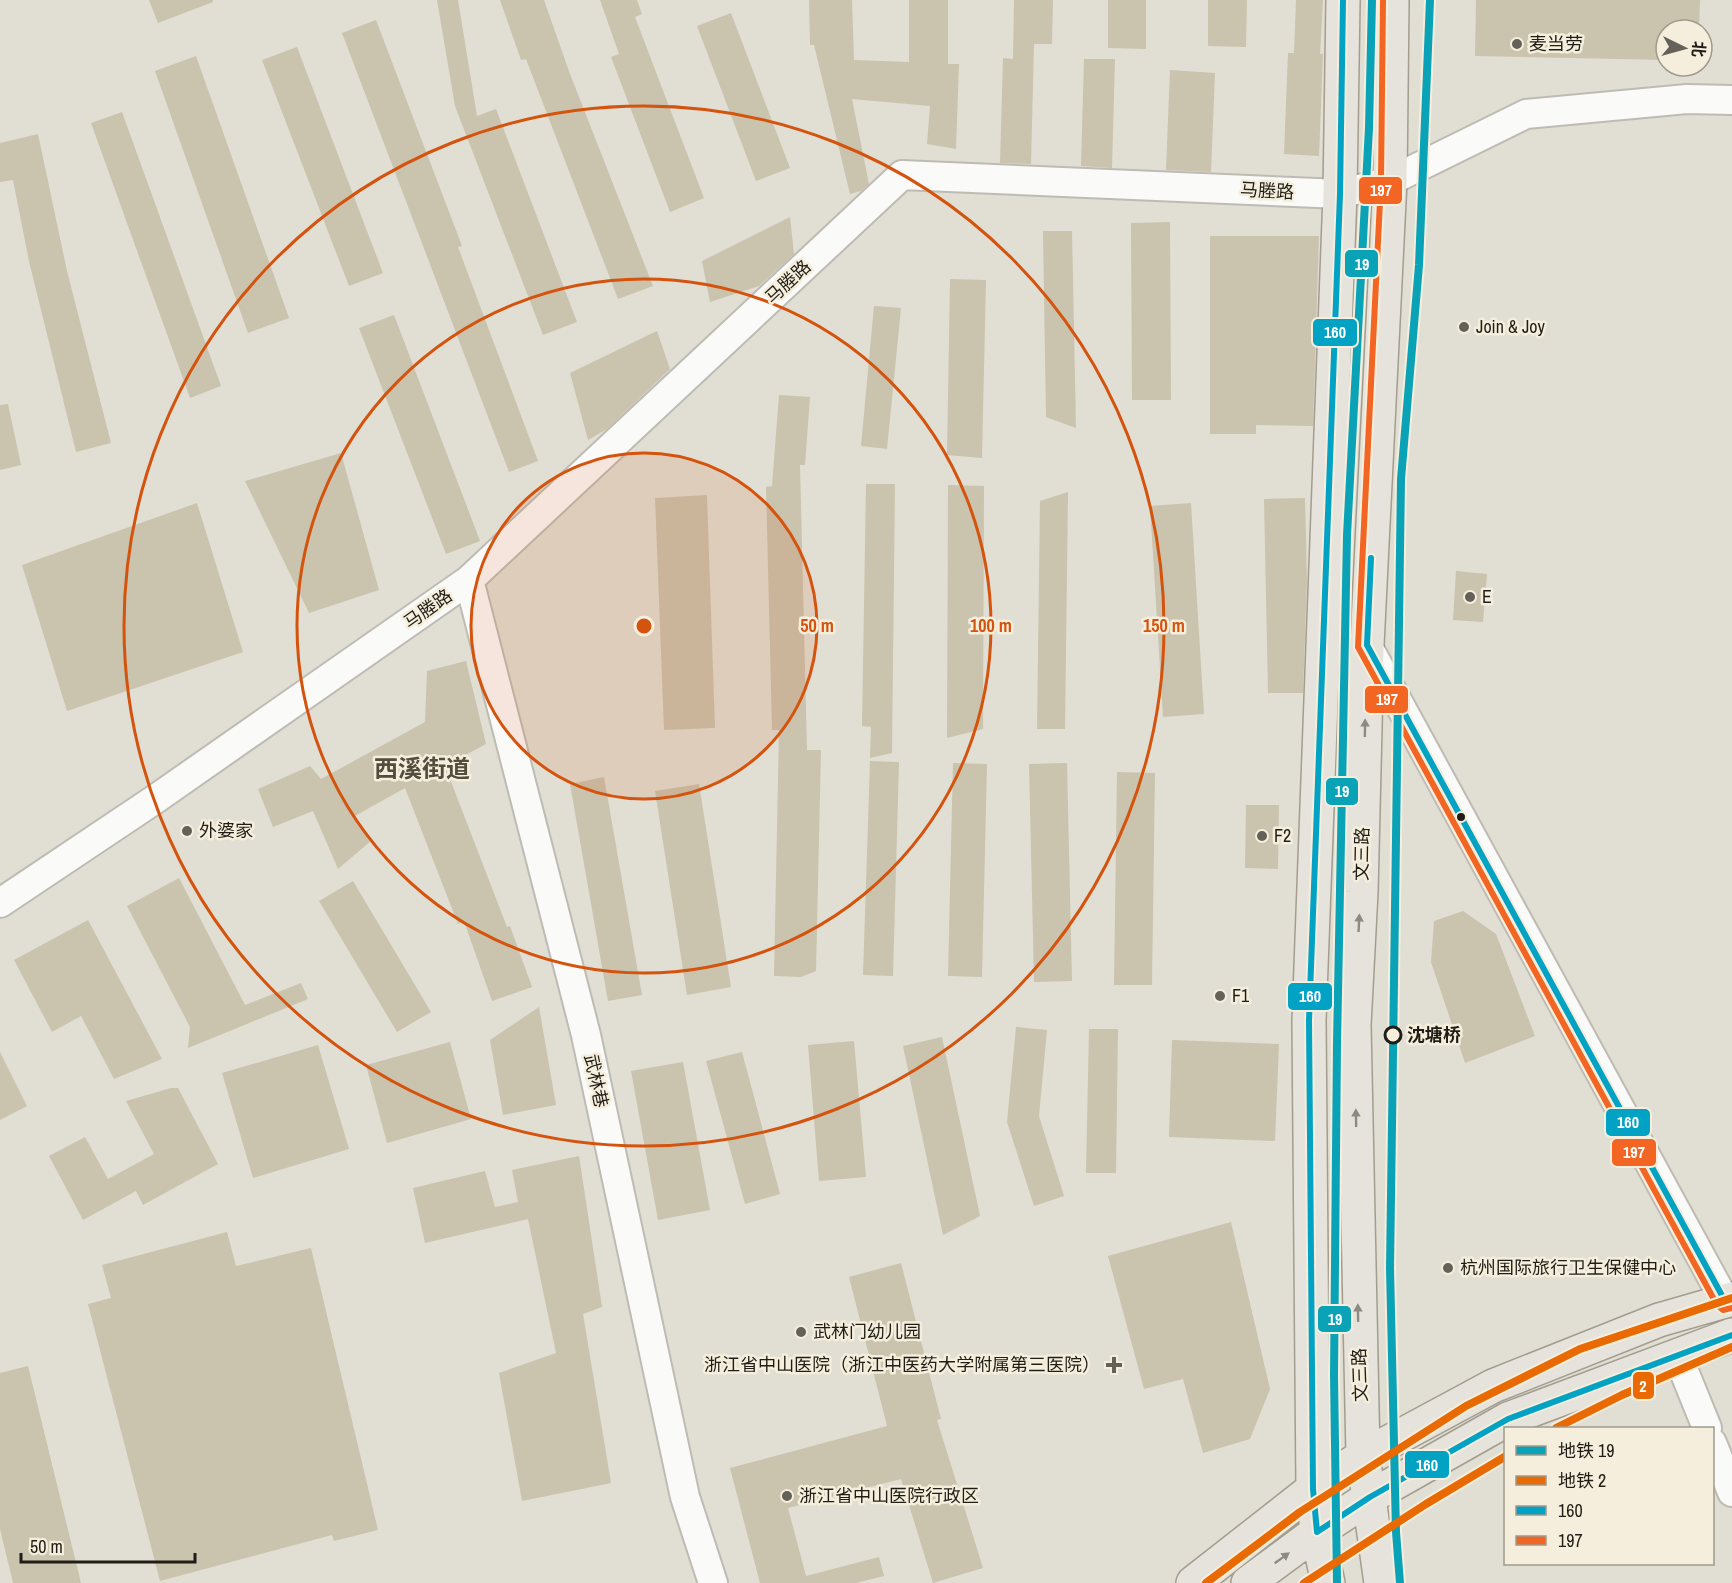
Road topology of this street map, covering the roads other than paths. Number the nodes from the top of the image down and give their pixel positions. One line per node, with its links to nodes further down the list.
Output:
1 (1343, 0): 5 (main road)
2 (1392, 0): 4 (main road, 文三路)
3 (1732, 100): 4 (street, 马塍路)
4 (1390, 181): 5 (street, 马塍路); 7 (main road, 文三路)
5 (1340, 194): 6 (street, 马塍路); 15 (main road)
6 (469, 580): 8 (street, 马塍路); 19 (street, 武林巷)
7 (1367, 645): 9 (street); 14 (main road, 文三路, one-way to 7)
8 (0, 903)
9 (1728, 1300): 14 (main road)
10 (1732, 1335): 11 (main road)
11 (1677, 1354): 12 (street); 17 (main road)
12 (1707, 1427)
13 (1714, 1446): 16 (street)
14 (1363, 1456): 15 (main road); 17 (main road, 文三路)
15 (1312, 1489): 18 (main road); 20 (main road)
16 (1732, 1492)
17 (1370, 1497): 18 (main road); 23 (main road, 文三路)
18 (1317, 1532): 21 (main road, one-way to 18); 22 (main road)
19 (713, 1583)
20 (1193, 1583)
21 (1248, 1583)
22 (1328, 1583)
23 (1381, 1583)

